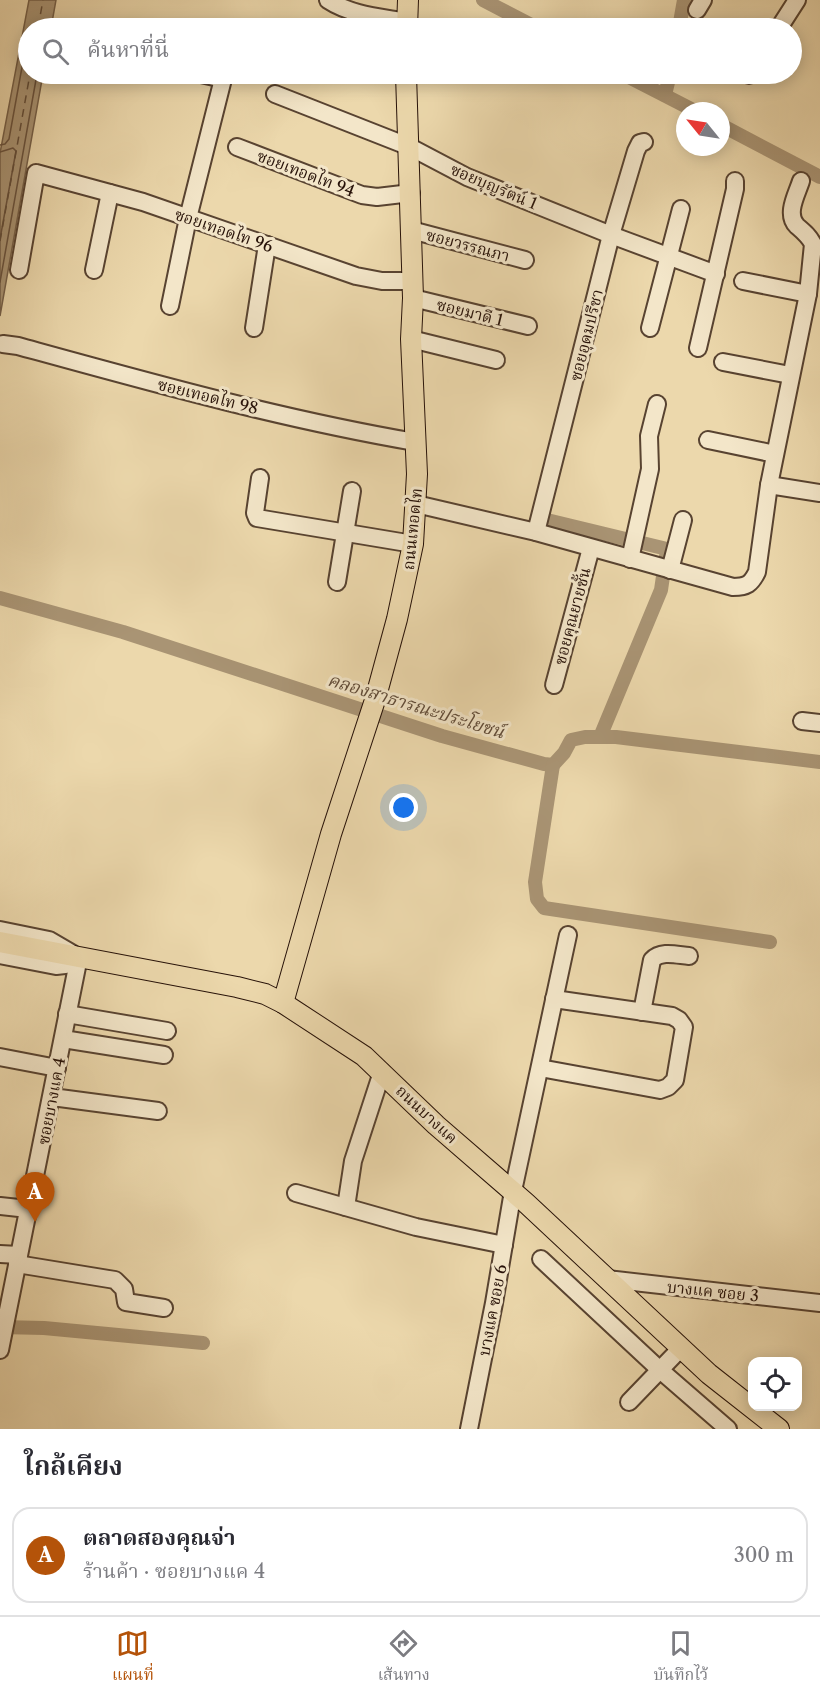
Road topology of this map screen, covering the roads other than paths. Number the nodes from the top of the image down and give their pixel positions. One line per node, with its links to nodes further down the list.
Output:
1 (328, 0): 4 (street)
2 (408, 0): 5 (main road)
3 (797, 0): 6 (street)
4 (356, 18)
5 (407, 18)
6 (785, 18)
7 (222, 84): 18 (street)
8 (406, 84): 12 (main road, ถนนเทอดไท)
9 (275, 94): 12 (street, ซอยบุญรัตน์ 1)
10 (644, 142): 20 (street, ซอยอุดมปรีชา)
11 (237, 147): 16 (street, ซอยเทอดไท 94)
12 (410, 147): 16 (main road, ถนนเทอดไท); 20 (street, ซอยบุญรัตน์ 1)
13 (735, 181): 26 (street)
14 (801, 181): 29 (street)
15 (110, 193): 18 (street, ซอยเทอดไท 96); 24 (street, ซอยเทอดไท 96); 25 (street)
16 (411, 193): 19 (main road, ถนนเทอดไท)
17 (681, 209): 22 (street)
18 (188, 218): 21 (street, ซอยเทอดไท 96); 30 (street)
19 (411, 230): 23 (street, ซอยวรรณภา); 28 (main road, ถนนเทอดไท)
20 (611, 235): 22 (street, ซอยบุญรัตน์ 1); 50 (street, ซอยอุดมปรีชา)
21 (267, 245): 28 (street, ซอยเทอดไท 96); 32 (street)
22 (667, 256): 26 (street, ซอยบุญรัตน์ 1); 33 (street)
23 (525, 260)
24 (19, 270)
25 (94, 270)
26 (716, 274): 36 (street)
27 (742, 281): 29 (street)
28 (412, 290): 31 (street, ซอยมาดี 1); 34 (main road, ถนนเทอดไท)
29 (808, 294): 39 (street)
30 (170, 306)
31 (528, 326)
32 (254, 328)
33 (650, 328)
34 (411, 339): 37 (street); 42 (main road, ถนนเทอดไท)
35 (3, 344): 42 (street, ซอยเทอดไท 98)
36 (698, 348)
37 (496, 360)
38 (723, 362): 39 (street)
39 (790, 375): 43 (street)
40 (657, 404): 54 (street)
41 (708, 440): 43 (street)
42 (415, 442): 48 (main road, ถนนเทอดไท)
43 (775, 454): 45 (street)
44 (260, 478): 51 (street)
45 (769, 485): 47 (street); 55 (street)
46 (352, 491): 51 (street)
47 (820, 493)
48 (416, 504): 50 (street); 52 (main road, ถนนเทอดไท)
49 (682, 520): 55 (street)
50 (536, 532): 53 (street)
51 (345, 534): 52 (street); 56 (street)
52 (413, 544): 67 (main road, ถนนเทอดไท)
53 (591, 548): 54 (street); 57 (street, ซอยคุณยายชั้น)
54 (630, 559): 55 (street)
55 (669, 570)
56 (337, 582)
57 (554, 685)
58 (802, 720): 59 (street)
59 (820, 723)
60 (0, 930): 65 (street)
61 (568, 934): 66 (street, บางแค ซอย 6)
62 (0, 942): 65 (main road, ถนนบางแค)
63 (0, 955): 65 (street)
64 (689, 956): 68 (street)
65 (79, 957): 67 (main road, ถนนบางแค); 69 (street, ซอยบางแค 4)
66 (554, 999): 68 (street); 75 (street, บางแค ซอย 6)
67 (283, 1003): 76 (main road, ถนนบางแค)
68 (642, 1012): 75 (street)
69 (68, 1014): 70 (street); 71 (street, ซอยบางแค 4)
70 (167, 1031)
71 (63, 1039): 72 (street); 74 (street, ซอยบางแค 4)
72 (164, 1055)
73 (0, 1057): 74 (street)
74 (57, 1068): 77 (street, ซอยบางแค 4)
75 (540, 1068): 79 (street, บางแค ซอย 6)
76 (382, 1072): 79 (main road, ถนนบางแค); 82 (street)
77 (52, 1097): 78 (street); 83 (street, ซอยบางแค 4)
78 (158, 1111)
79 (513, 1191): 84 (street, บางแค ซอย 6); 88 (main road, ถนนบางแค)
80 (296, 1193): 82 (street)
81 (0, 1206): 83 (street)
82 (346, 1207): 84 (street)
83 (28, 1209): 87 (street, ซอยบางแค 4)
84 (504, 1245): 95 (street, บางแค ซอย 6)
85 (0, 1254): 87 (street)
86 (541, 1258): 93 (street)
87 (18, 1259): 90 (street); 91 (street, ซอยบางแค 4)
88 (607, 1279): 89 (street, บางแค ซอย 3); 92 (main road, ถนนบางแค)
89 (820, 1301)
90 (164, 1308)
91 (1, 1344)
92 (681, 1348): 93 (street); 97 (main road, ถนนบางแค)
93 (660, 1370): 94 (street); 96 (street)
94 (629, 1402)
95 (469, 1429)
96 (728, 1429)
97 (779, 1429)

